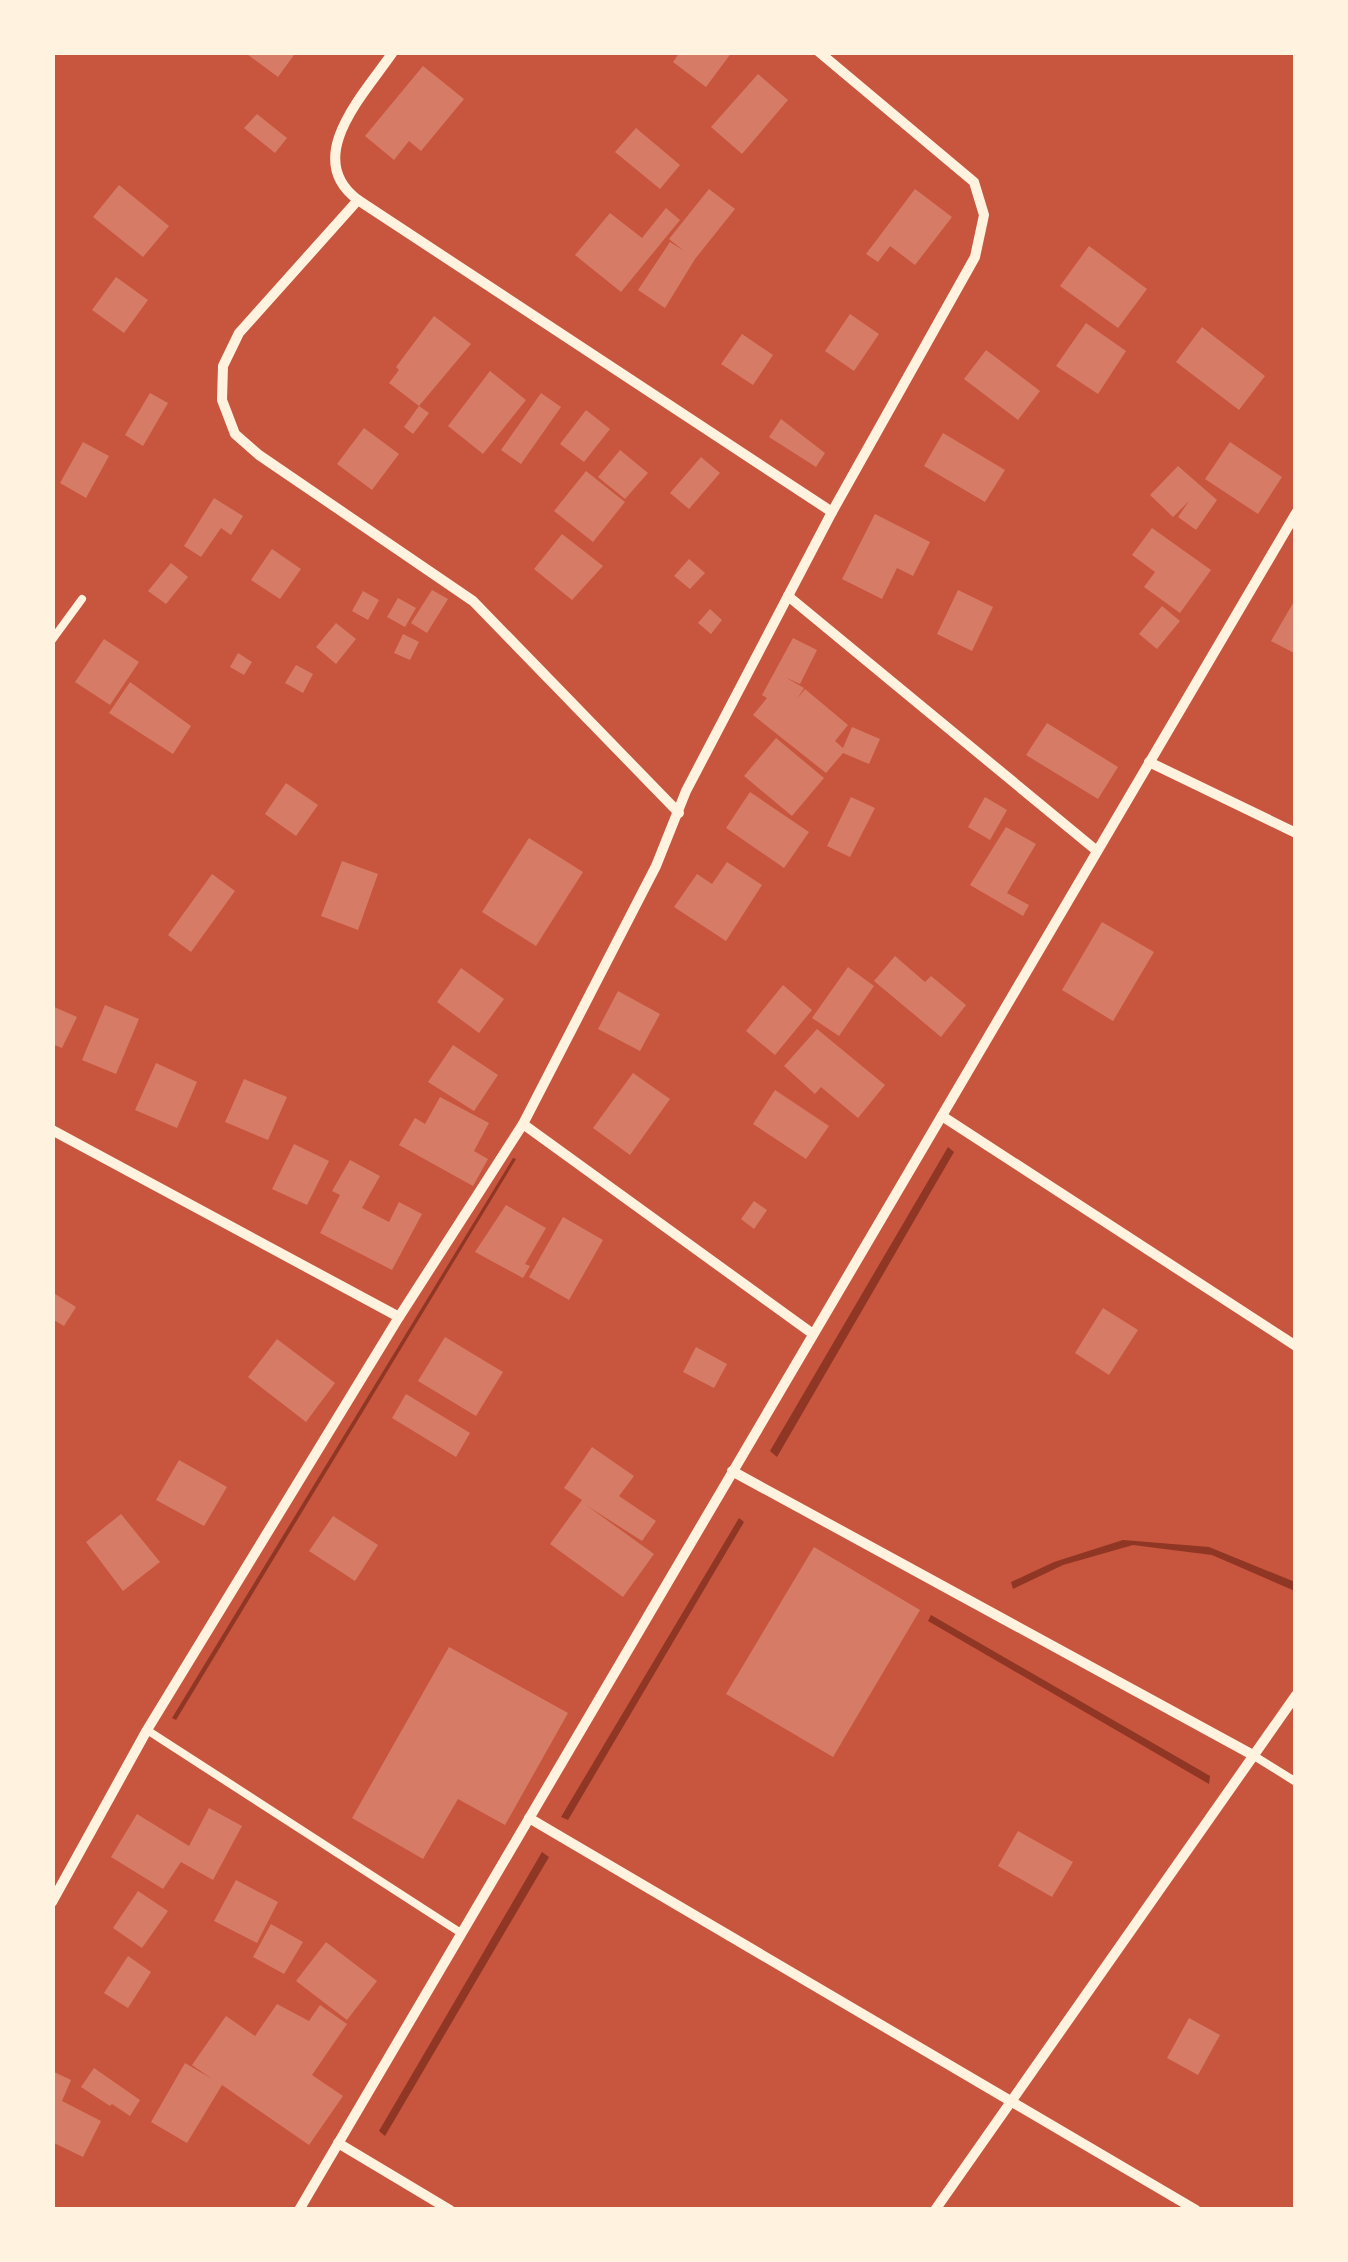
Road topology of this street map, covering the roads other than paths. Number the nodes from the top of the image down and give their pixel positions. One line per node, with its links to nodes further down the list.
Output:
1 (393, 52): 3 (street)
2 (819, 52): 4 (street)
3 (358, 200): 4 (street); 10 (street)
4 (832, 512): 6 (street)
5 (1296, 513): 9 (street)
6 (788, 596): 10 (street); 12 (street)
7 (82, 599): 8 (lane)
8 (52, 640)
9 (1149, 762): 11 (street); 12 (street)
10 (679, 813): 14 (street)
11 (1296, 833)
12 (1097, 851): 13 (street)
13 (942, 1116): 17 (street); 18 (street)
14 (523, 1124): 16 (street); 17 (street)
15 (52, 1130): 16 (street)
16 (399, 1318): 21 (street)
17 (814, 1334): 19 (street)
18 (1296, 1346)
19 (732, 1471): 22 (street); 24 (street)
20 (1296, 1695): 22 (street)
21 (147, 1730): 25 (street); 26 (lane)
22 (1252, 1754): 23 (lane); 27 (street)
23 (1296, 1782)
24 (528, 1818): 26 (street); 27 (street)
25 (52, 1902)
26 (461, 1933): 28 (street)
27 (1011, 2100): 31 (street); 32 (street)
28 (338, 2143): 29 (street); 30 (street)
29 (299, 2210)
30 (450, 2210)
31 (935, 2210)
32 (1196, 2210)

